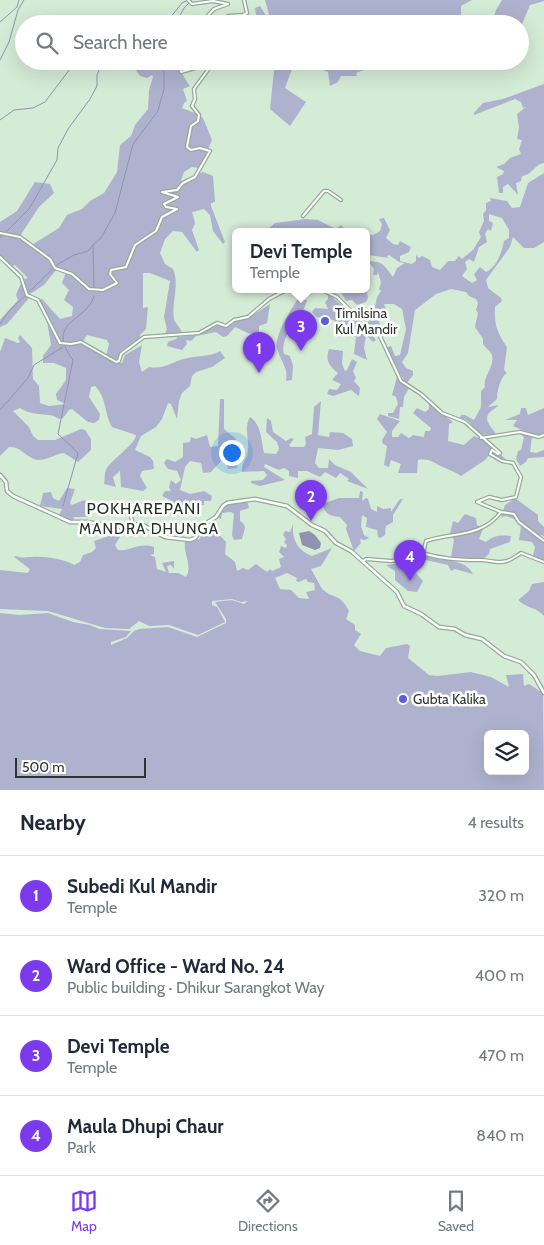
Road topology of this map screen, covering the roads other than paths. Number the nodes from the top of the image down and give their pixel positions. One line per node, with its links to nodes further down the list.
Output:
1 (188, 0): 3 (street)
2 (244, 0): 4 (street)
3 (208, 15)
4 (243, 15)
5 (207, 70): 8 (street)
6 (341, 200): 7 (street)
7 (303, 216)
8 (0, 233)
9 (0, 256): 10 (street)
10 (280, 293)
11 (328, 293): 13 (street)
12 (544, 436): 13 (street)
13 (481, 438): 16 (street)
14 (0, 475): 17 (street)
15 (124, 506): 17 (street)
16 (501, 512): 18 (street); 19 (street)
17 (133, 524): 20 (street)
18 (544, 541)
19 (423, 553): 20 (street); 21 (street)
20 (362, 562): 22 (street)
21 (544, 562)
22 (544, 693)

